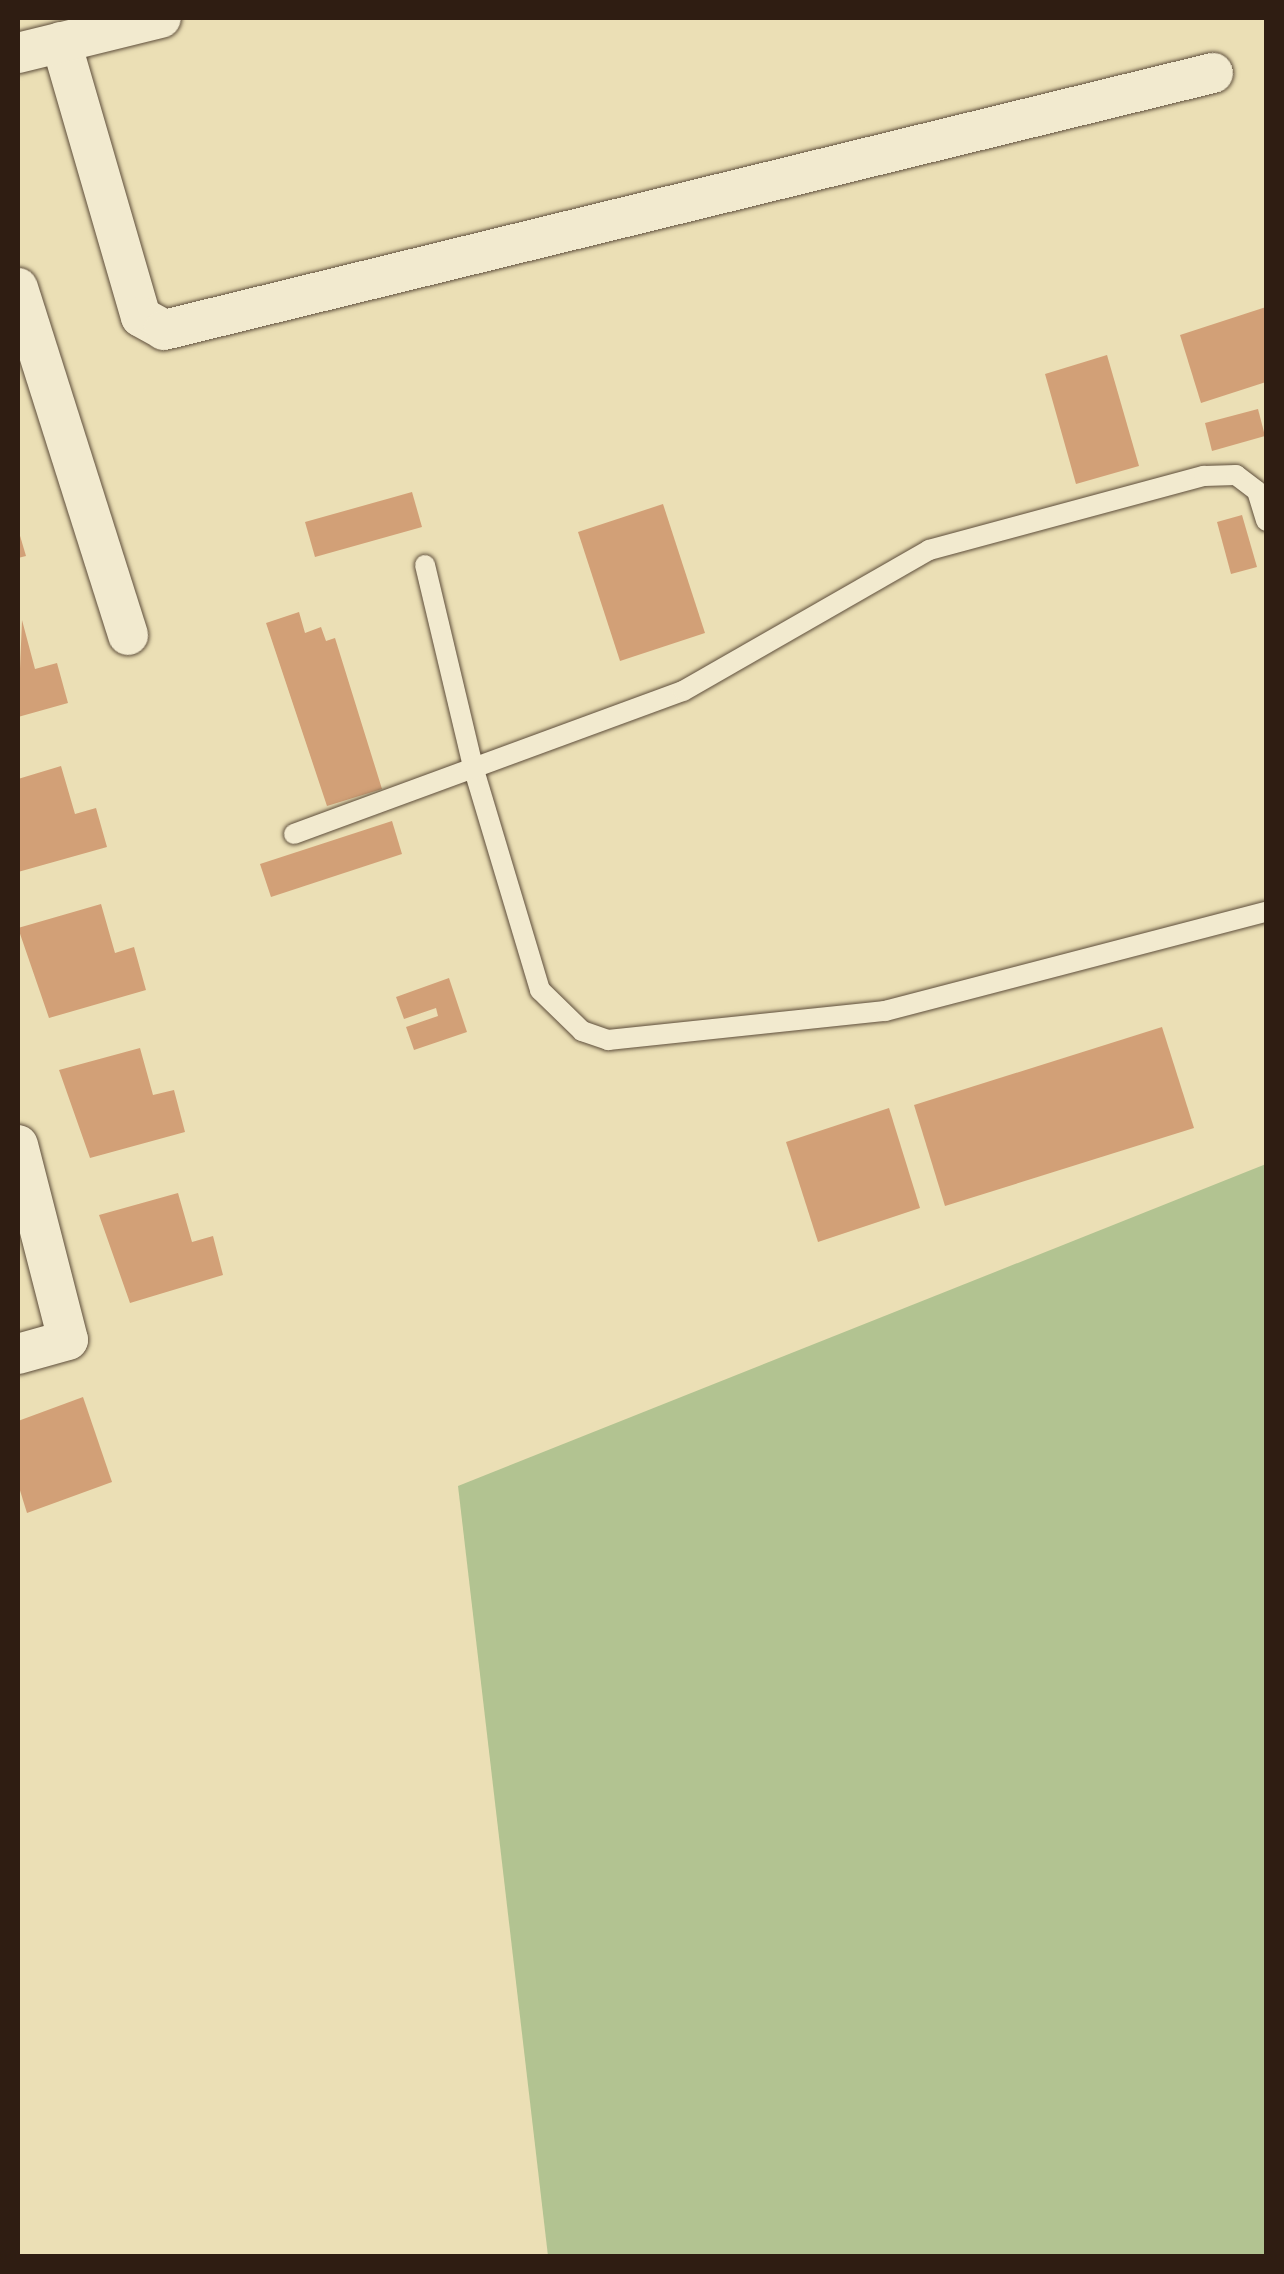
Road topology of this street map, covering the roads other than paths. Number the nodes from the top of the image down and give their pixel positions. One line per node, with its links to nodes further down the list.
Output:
1 (160, 18): 2 (street)
2 (60, 42): 3 (street); 4 (street)
3 (18, 53)
4 (1212, 74)
5 (18, 288): 8 (street)
6 (1266, 521): 9 (lane)
7 (425, 565): 9 (lane)
8 (128, 636)
9 (474, 770): 10 (lane); 11 (lane)
10 (294, 834)
11 (1266, 912)
12 (18, 1145): 13 (street)
13 (18, 1354)

